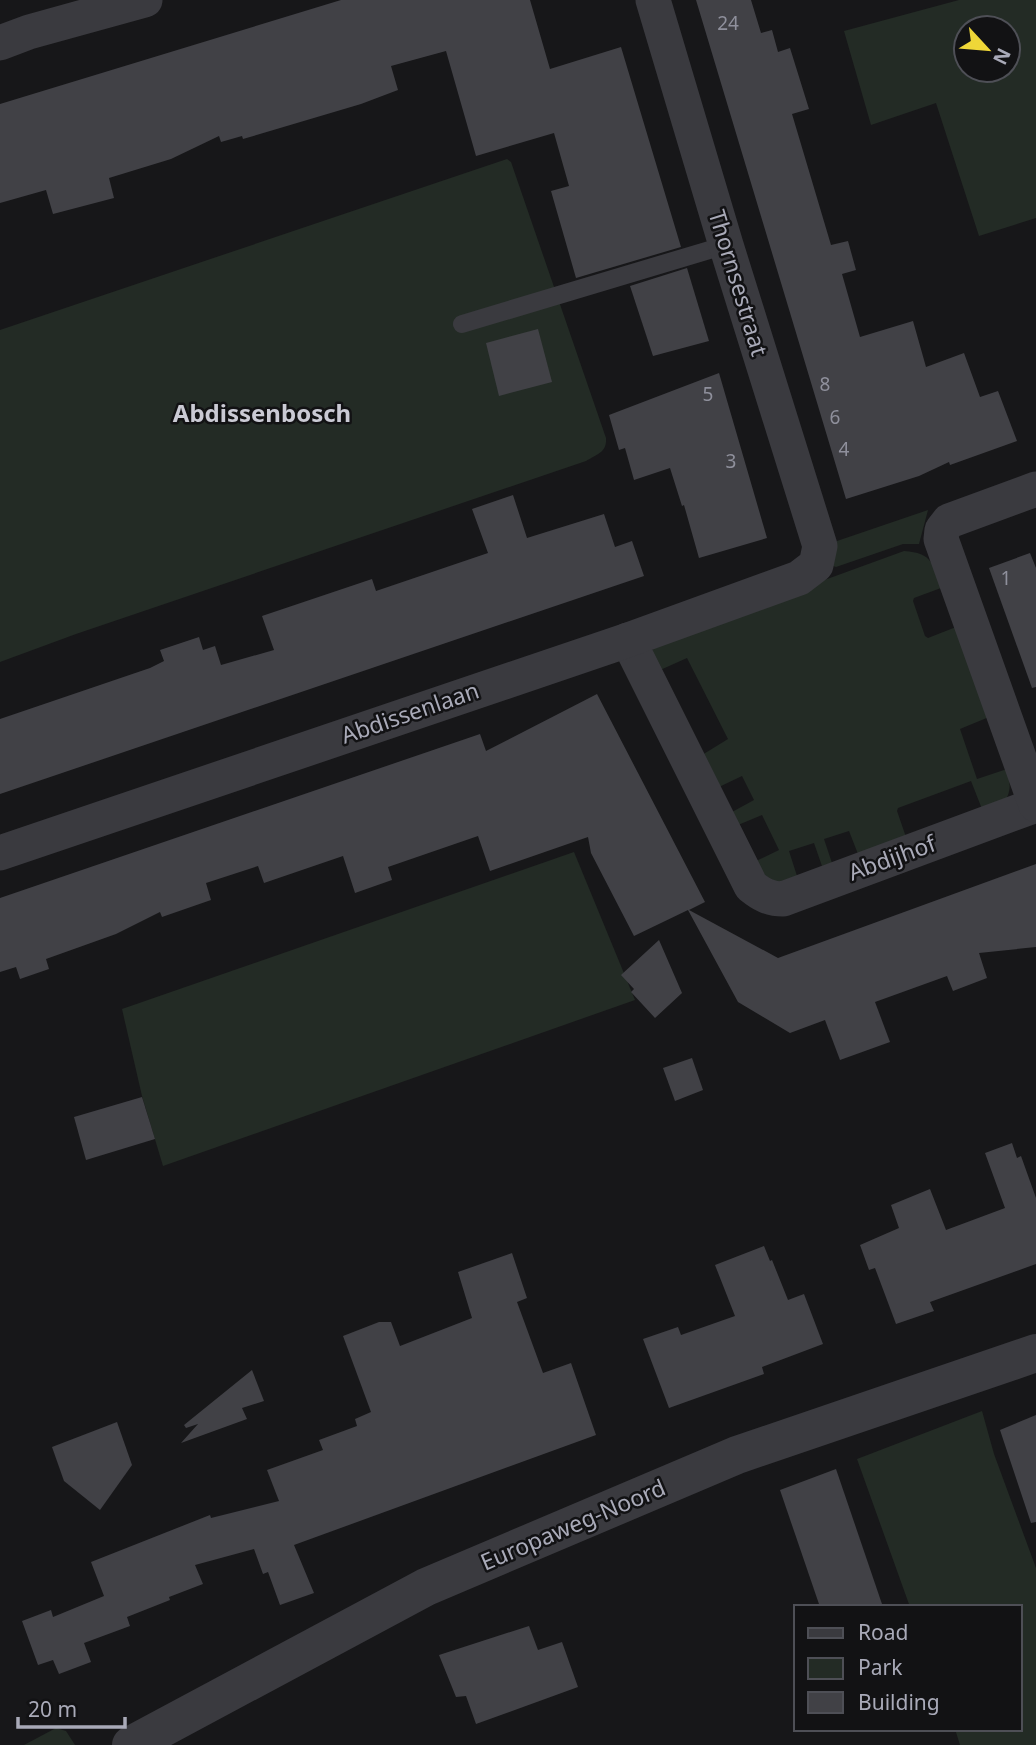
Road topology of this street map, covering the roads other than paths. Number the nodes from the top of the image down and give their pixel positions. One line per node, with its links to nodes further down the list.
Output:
1 (145, 0): 3 (street)
2 (653, 0): 4 (street, Thornsestraat)
3 (0, 43)
4 (726, 245): 5 (lane); 7 (street, Thornsestraat)
5 (462, 324)
6 (1036, 489): 9 (street, Abdijhof)
7 (816, 565): 8 (street, Abdissenlaan)
8 (628, 640): 9 (street, Abdijhof); 10 (street, Abdissenlaan)
9 (1036, 805)
10 (0, 853)
11 (1036, 1353): 12 (street, Europaweg-Noord)
12 (131, 1745)

